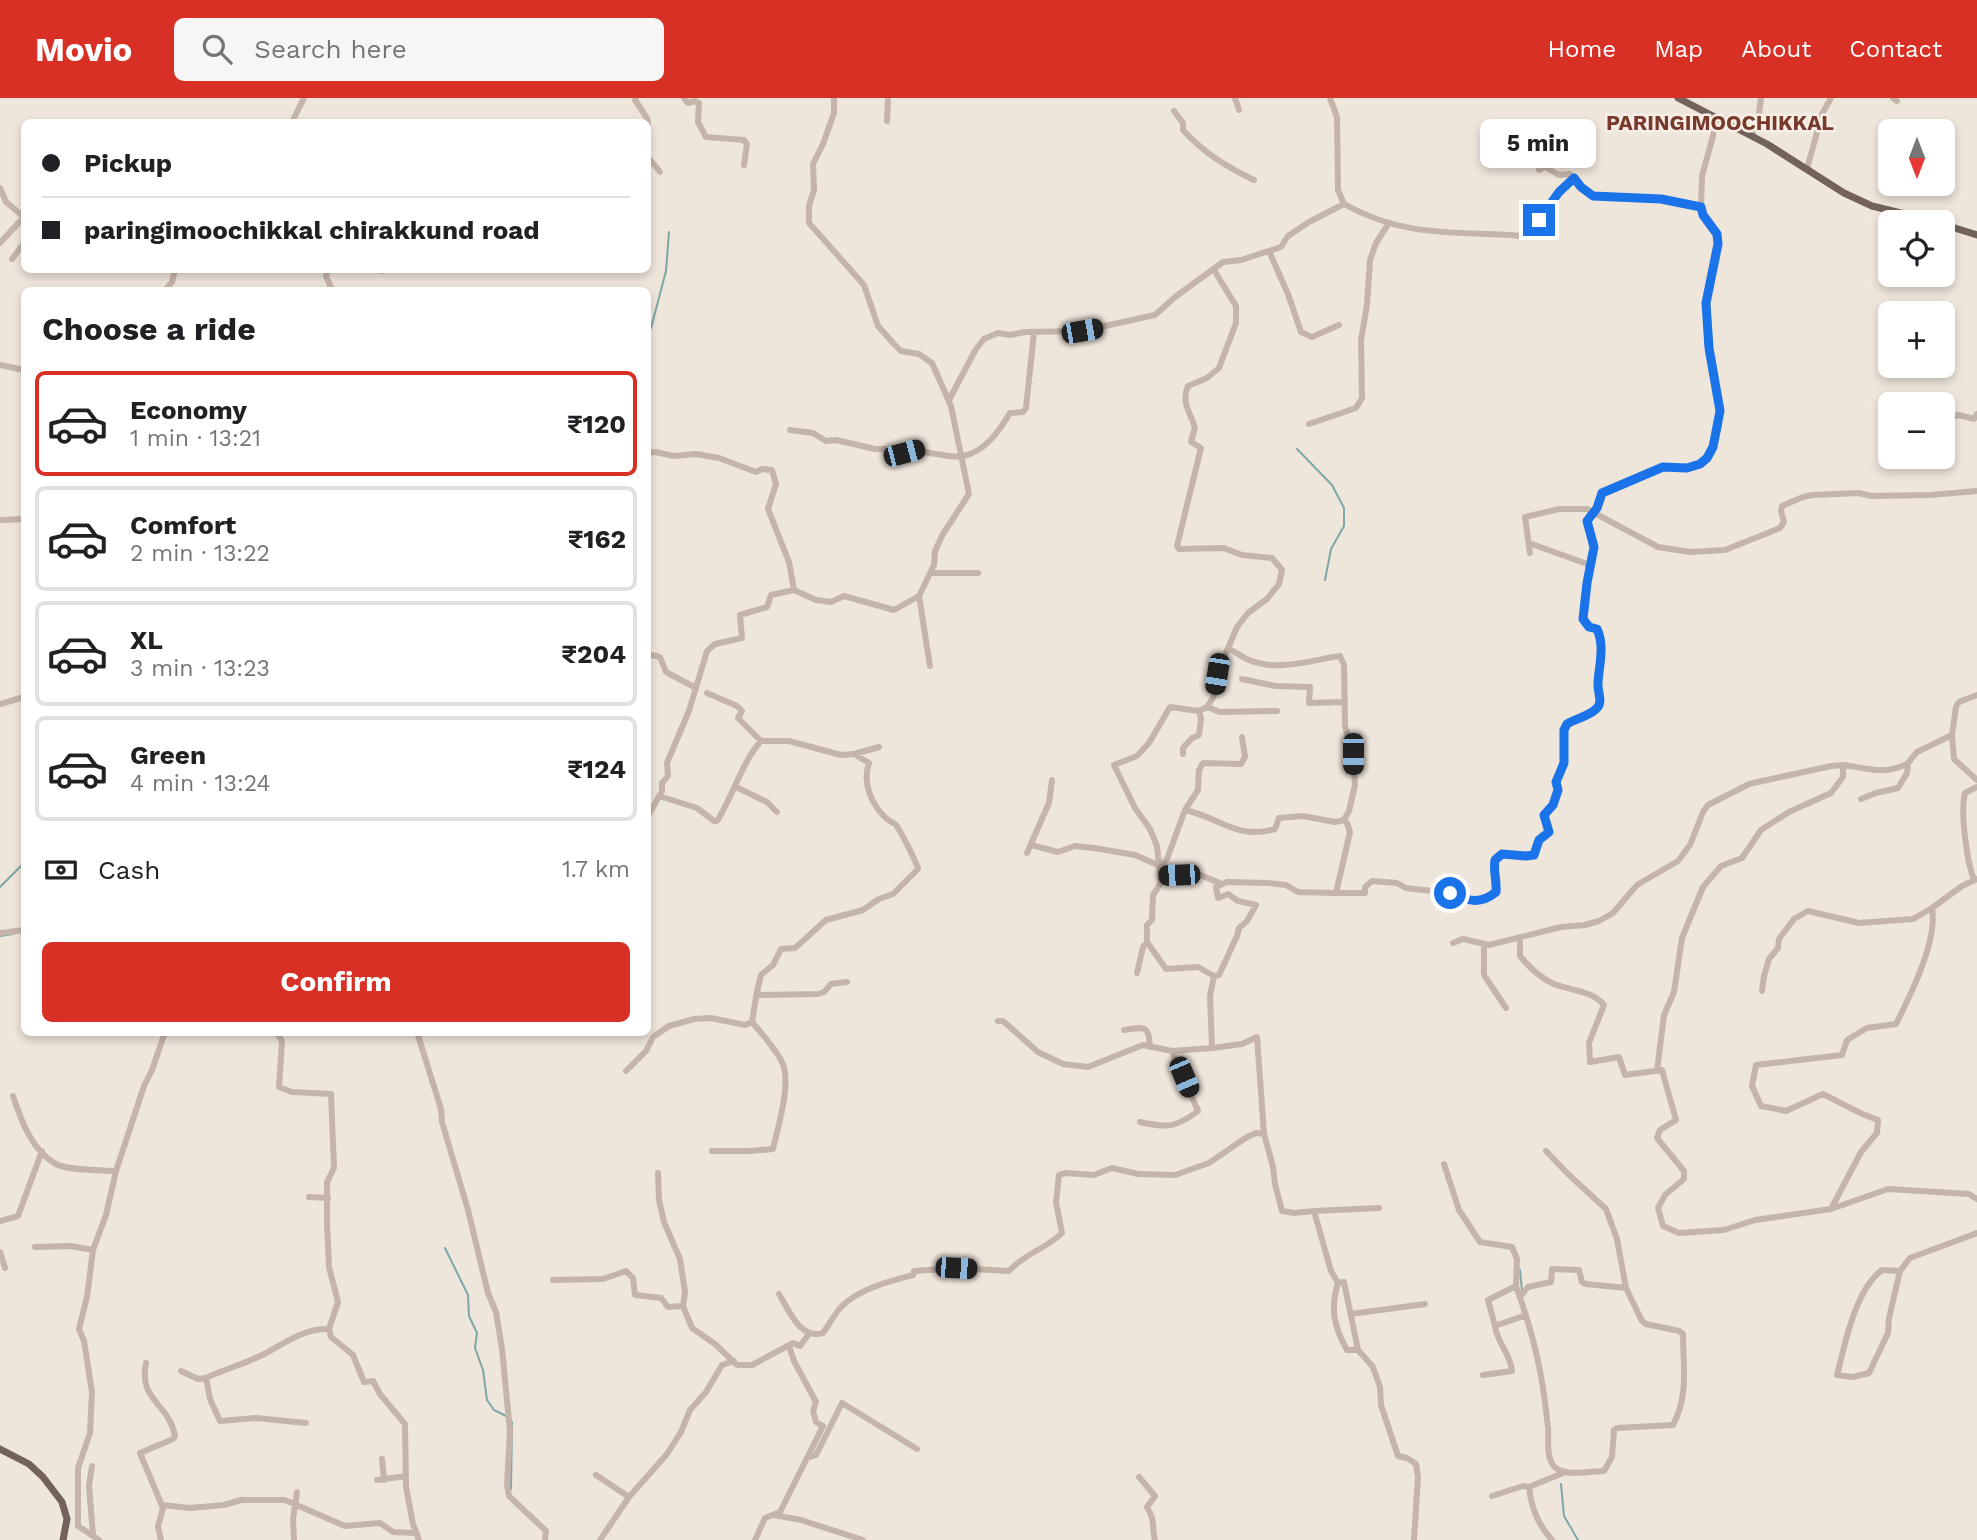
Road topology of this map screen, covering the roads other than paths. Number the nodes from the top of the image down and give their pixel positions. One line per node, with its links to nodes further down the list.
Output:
1 (304, 98): 14 (street)
2 (636, 98): 15 (street)
3 (684, 98): 19 (street)
4 (834, 98): 43 (street)
5 (888, 98): 16 (street)
6 (1235, 98): 11 (street)
7 (1330, 98): 36 (street)
8 (1678, 98): 13 (main road)
9 (1761, 98): 17 (street)
10 (1831, 98): 20 (street)
11 (1239, 110)
12 (1174, 111): 24 (street)
13 (1715, 116): 17 (main road); 27 (street)
14 (294, 119)
15 (647, 119)
16 (887, 121)
17 (1752, 136): 20 (main road)
18 (651, 162): 22 (street)
19 (744, 165)
20 (1807, 169): 28 (main road)
21 (1539, 170): 23 (street)
22 (660, 172)
23 (1574, 178): 27 (street); 31 (street)
24 (1254, 180)
25 (0, 188): 29 (street)
26 (1346, 205): 31 (street)
27 (1701, 207): 51 (street)
28 (1884, 210)
29 (21, 214)
30 (21, 220): 34 (street)
31 (1389, 223): 46 (street)
32 (1955, 228): 33 (main road)
33 (1977, 235)
34 (0, 243)
35 (21, 247): 37 (street)
36 (1269, 251): 38 (street); 39 (street)
37 (12, 259)
38 (1214, 270): 40 (street); 61 (street)
39 (1339, 326)
40 (1034, 332): 43 (street); 49 (street)
41 (0, 365): 42 (street)
42 (21, 369)
43 (949, 400): 49 (street)
44 (1977, 414): 45 (street)
45 (1955, 416)
46 (1310, 424)
47 (790, 430): 49 (street)
48 (651, 453): 59 (street)
49 (962, 457): 57 (street)
50 (1977, 491): 51 (street)
51 (1593, 513): 54 (street); 56 (street)
52 (21, 519): 53 (street)
53 (2, 520)
54 (1529, 542): 55 (street); 56 (street)
55 (1530, 553)
56 (1590, 565): 98 (street)
57 (930, 573): 58 (street); 60 (street)
58 (978, 573)
59 (794, 590): 60 (street); 65 (street)
60 (919, 596): 63 (street)
61 (1229, 649): 69 (street); 71 (street)
62 (651, 655): 65 (street)
63 (930, 666)
64 (1242, 679): 69 (street)
65 (696, 688): 86 (street)
66 (707, 693): 76 (street)
67 (1977, 695): 74 (street)
68 (21, 698): 70 (street)
69 (1345, 702): 91 (street)
70 (0, 704)
71 (1208, 707): 72 (street); 73 (street)
72 (1199, 711): 79 (street); 94 (street)
73 (1278, 711)
74 (1952, 735): 80 (street); 83 (street)
75 (1242, 737): 88 (street)
76 (761, 741): 78 (street); 84 (street)
77 (879, 747): 78 (street)
78 (851, 754): 109 (street)
79 (1183, 754)
80 (1908, 763): 81 (street); 87 (street)
81 (1843, 765): 102 (street); 122 (street)
82 (1052, 780): 92 (street)
83 (1977, 780)
84 (736, 787): 86 (street); 90 (street)
85 (1977, 787): 96 (street)
86 (659, 796): 89 (street)
87 (1861, 799)
88 (1185, 810): 91 (street); 94 (street)
89 (651, 811)
90 (777, 812)
91 (1344, 821): 98 (street)
92 (1031, 845): 93 (street); 94 (street)
93 (1027, 853)
94 (1160, 866): 95 (street)
95 (1161, 875): 97 (street); 103 (street)
96 (1975, 880): 99 (street)
97 (1222, 884): 98 (street); 107 (street)
98 (1336, 893)
99 (1932, 908): 110 (street); 136 (street)
100 (21, 930): 101 (street)
101 (0, 933)
102 (1520, 938): 105 (street); 122 (street)
103 (1147, 942): 106 (street); 107 (street)
104 (1453, 943): 105 (street)
105 (1484, 944): 111 (street)
106 (1137, 973)
107 (1214, 976): 119 (street)
108 (847, 982): 109 (street)
109 (757, 991): 113 (street)
110 (1762, 992)
111 (1506, 1008)
112 (998, 1021): 118 (street)
113 (752, 1022): 121 (street); 126 (street)
114 (1124, 1030): 118 (street)
115 (164, 1036): 130 (street)
116 (279, 1036): 133 (street)
117 (418, 1036): 190 (street)
118 (1150, 1047): 120 (street)
119 (1212, 1048): 120 (street); 125 (street)
120 (1172, 1051): 124 (street)
121 (626, 1071)
122 (1657, 1071): 136 (street)
123 (13, 1096): 128 (street)
124 (1140, 1122)
125 (1264, 1134): 137 (street); 157 (street)
126 (712, 1151)
127 (1546, 1151): 148 (street)
128 (42, 1152): 130 (street); 138 (street)
129 (1444, 1164): 147 (street)
130 (116, 1171): 141 (street)
131 (658, 1173): 152 (street)
132 (309, 1197): 133 (street)
133 (328, 1198): 156 (street)
134 (1977, 1199): 136 (street)
135 (1379, 1208): 137 (street)
136 (1831, 1209)
137 (1314, 1211): 146 (street)
138 (0, 1220)
139 (1977, 1233): 144 (street)
140 (35, 1247): 141 (street)
141 (93, 1250): 182 (street)
142 (0, 1252): 143 (street)
143 (5, 1268)
144 (1900, 1271): 144 (street)
145 (553, 1280): 152 (street)
146 (1338, 1283): 153 (street); 159 (street)
147 (1516, 1286): 150 (street); 155 (street)
148 (1626, 1288): 150 (street); 171 (street)
149 (779, 1294): 157 (street)
150 (1520, 1297): 154 (street)
151 (1425, 1304): 153 (street)
152 (683, 1306): 160 (street)
153 (1351, 1314): 159 (street)
154 (1526, 1315): 155 (street); 171 (street)
155 (1494, 1326): 163 (street)
156 (329, 1329): 164 (street); 173 (street)
157 (809, 1334): 160 (street)
158 (789, 1346): 168 (street)
159 (1359, 1350): 195 (street)
160 (734, 1361): 178 (street)
161 (146, 1363): 180 (street)
162 (181, 1371): 164 (street)
163 (1483, 1375)
164 (206, 1378): 165 (street)
165 (306, 1423)
166 (0, 1449): 183 (main road)
167 (917, 1449): 168 (street)
168 (807, 1458): 181 (street)
169 (382, 1459): 173 (street)
170 (92, 1466): 186 (street)
171 (1563, 1473): 175 (street)
172 (596, 1475): 178 (street)
173 (406, 1476): 184 (street)
174 (1139, 1477): 194 (street)
175 (1529, 1487): 177 (street); 196 (street)
176 (297, 1492): 179 (street)
177 (1492, 1496)
178 (629, 1497): 191 (street)
179 (296, 1504): 180 (street); 184 (street); 189 (street)
180 (162, 1505): 188 (street)
181 (772, 1514): 185 (street); 192 (street)
182 (78, 1526): 183 (street); 186 (street)
183 (66, 1530): 187 (main road)
184 (417, 1536)
185 (836, 1536): 193 (street)
186 (96, 1537)
187 (63, 1540)
188 (161, 1540)
189 (294, 1540)
190 (545, 1540)
191 (600, 1540)
192 (755, 1540)
193 (863, 1540)
194 (1155, 1540)
195 (1414, 1540)
196 (1552, 1540)

